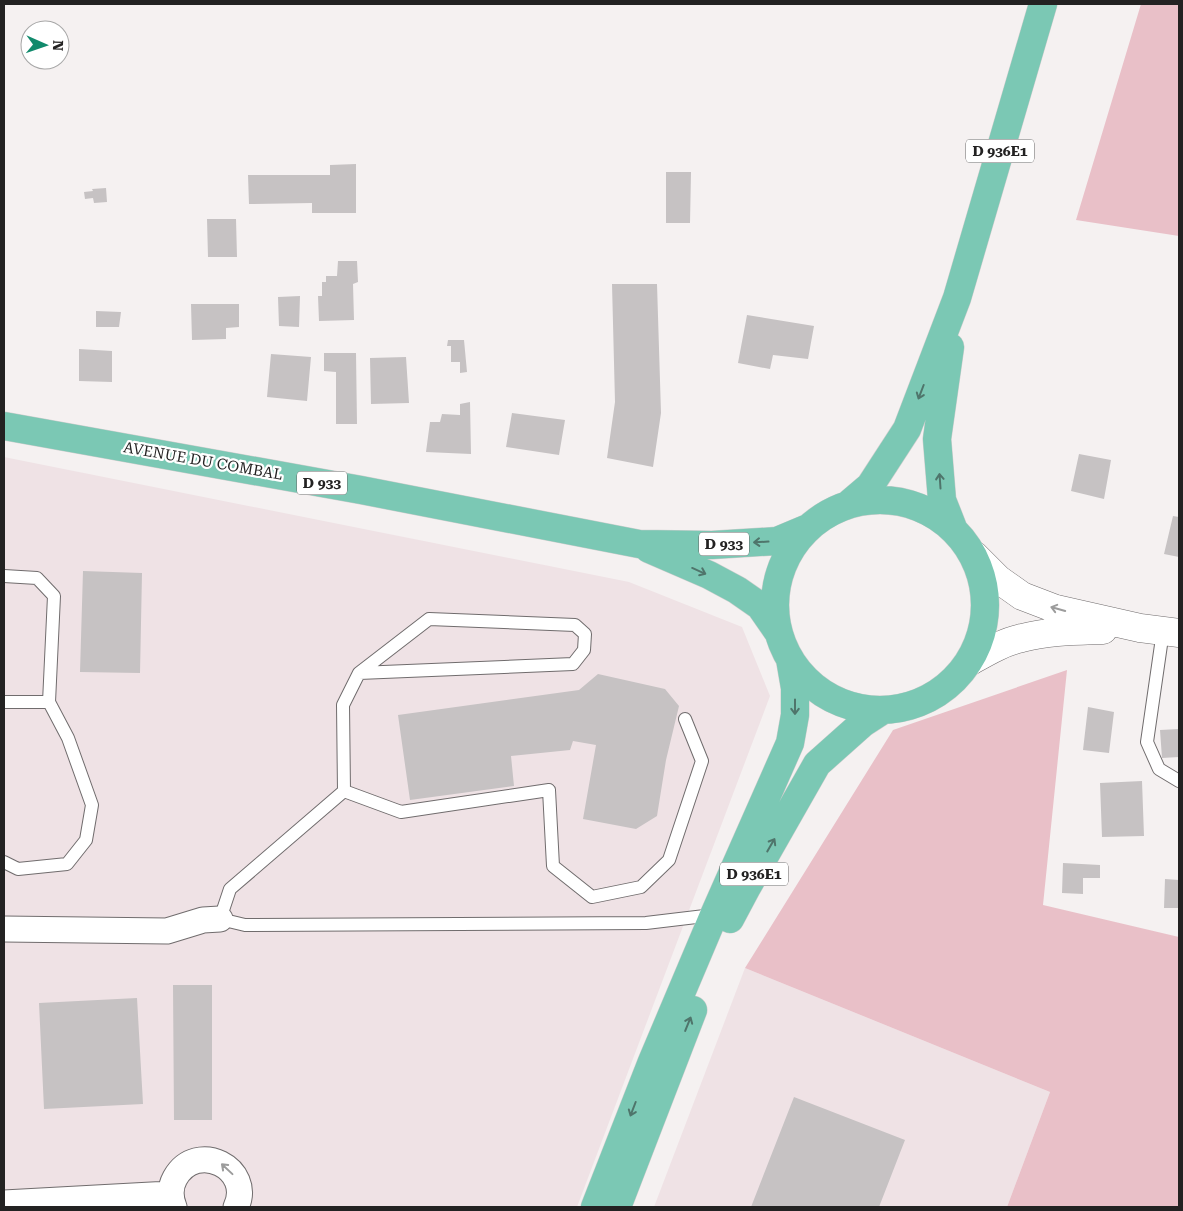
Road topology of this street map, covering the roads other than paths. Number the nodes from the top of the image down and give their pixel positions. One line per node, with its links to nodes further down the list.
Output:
1 (1043, 4): 2 (main road, D 936E1)
2 (957, 298): 4 (main road, D 936E1, one-way to 4); 6 (main road, D 936E1, one-way to 2)
3 (4, 426): 7 (main road, AVENUE DU COMBAL / D 933)
4 (850, 503): 5 (main road); 6 (main road)
5 (808, 528): 7 (main road, D 933, one-way to 7); 11 (main road)
6 (953, 528): 8 (main road)
7 (638, 544): 11 (main road, D 933, one-way to 11)
8 (974, 555): 10 (main road, one-way to 8); 12 (main road)
9 (4, 576): 15 (lane)
10 (1161, 631): 12 (main road); 18 (lane)
11 (785, 647): 16 (main road); 21 (main road, D 936E1, one-way to 21)
12 (969, 662): 16 (main road)
13 (359, 673): 13 (lane); 19 (lane)
14 (4, 702): 15 (lane)
15 (49, 702): 20 (lane)
16 (883, 710): 28 (main road, D 936E1, one-way to 16)
17 (685, 719): 19 (lane)
18 (1179, 781)
19 (344, 791): 22 (lane)
20 (4, 862)
21 (714, 915): 22 (lane); 27 (main road, D 936E1, one-way to 27)
22 (220, 919): 23 (street)
23 (4, 929)
24 (172, 1201): 25 (street); 26 (street, one-way to 24)
25 (4, 1203)
26 (236, 1207)
27 (595, 1207)
28 (616, 1207)

